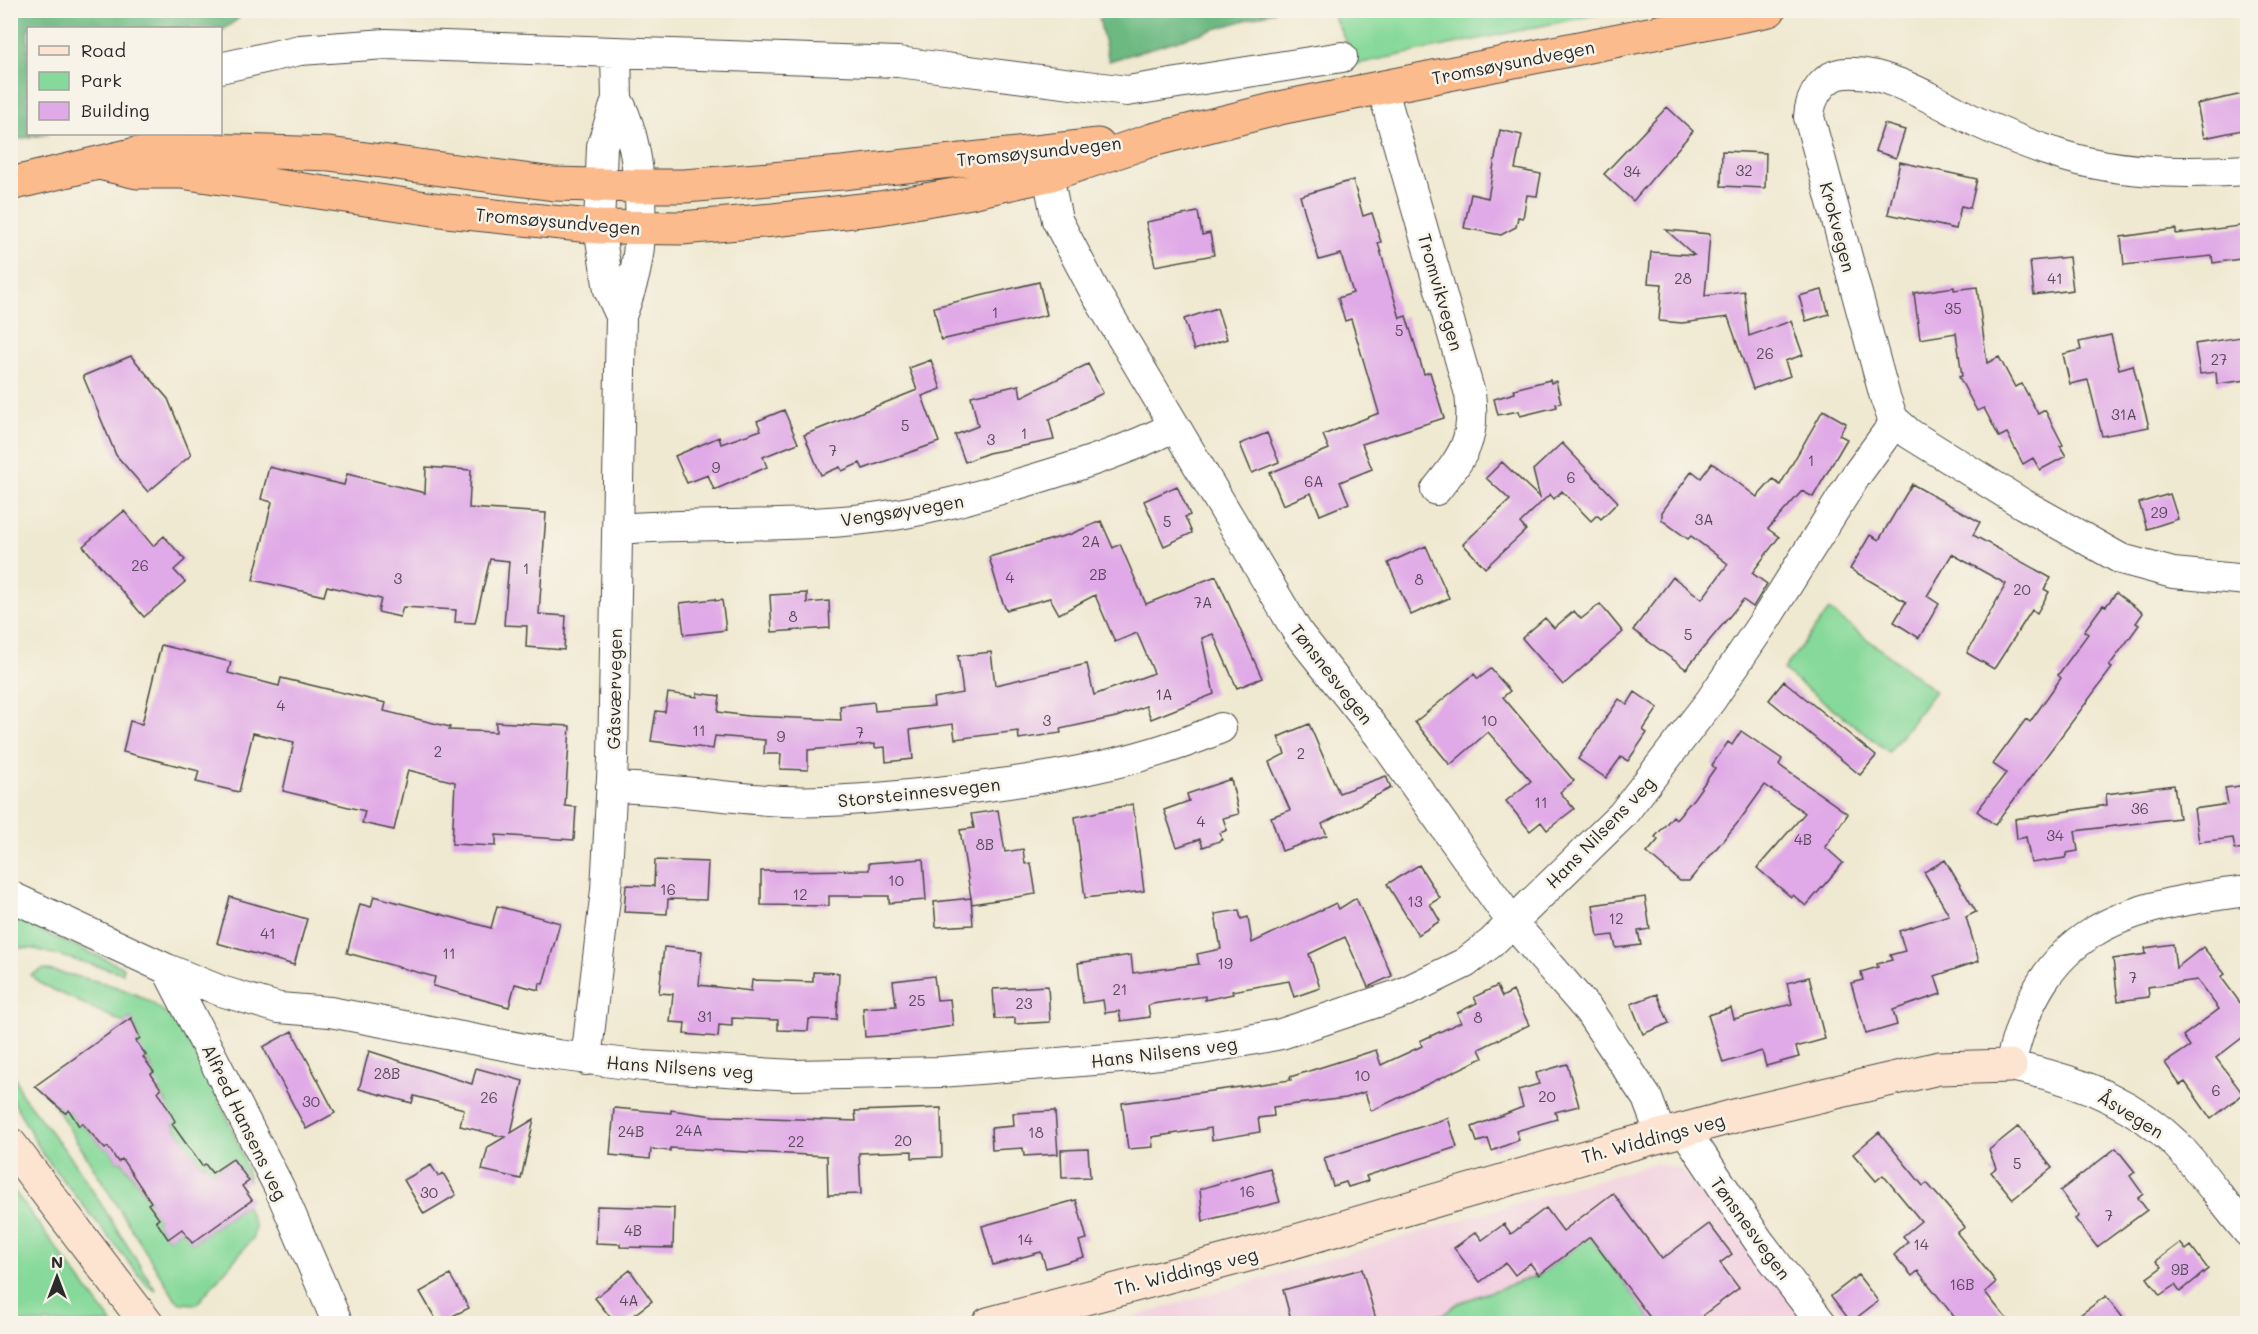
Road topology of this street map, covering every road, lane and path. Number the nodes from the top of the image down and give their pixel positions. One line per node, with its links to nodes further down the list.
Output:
1 (1769, 10): 5 (highway, Tromsøysundvegen)
2 (616, 52): 3 (street); 4 (street); 6 (street)
3 (1342, 57)
4 (222, 68)
5 (1382, 87): 7 (highway, Tromsøysundvegen); 18 (street, Tromvikvegen)
6 (617, 99): 11 (street, Gåsværvegen); 12 (street, Gåsværvegen)
7 (1043, 162): 12 (highway, Tromsøysundvegen); 14 (highway, Tromsøysundvegen); 17 (street, Tønsnesvegen)
8 (103, 164): 10 (highway, Tromsøysundvegen); 11 (highway, Tromsøysundvegen); 13 (highway, Tromsøysundvegen)
9 (2247, 170): 16 (street, Krokvegen)
10 (10, 184)
11 (600, 186): 12 (highway, Tromsøysundvegen); 13 (street, Gåsværvegen)
12 (638, 186): 14 (street, Gåsværvegen)
13 (599, 227): 14 (highway, Tromsøysundvegen); 15 (street, Gåsværvegen)
14 (639, 229): 15 (street, Gåsværvegen)
15 (621, 316): 19 (street, Gåsværvegen)
16 (1895, 422): 20 (street); 25 (street, Hans Nilsens veg)
17 (1173, 427): 19 (street, Vengsøyvegen); 25 (street, Tønsnesvegen)
18 (1436, 490)
19 (619, 529): 22 (street, Gåsværvegen)
20 (2247, 580)
21 (1221, 728): 22 (street, Storsteinnesvegen)
22 (611, 787): 27 (street, Gåsværvegen)
23 (2247, 891): 28 (street)
24 (11, 896): 26 (street)
25 (1512, 922): 27 (street, Hans Nilsens veg); 29 (street, Tønsnesvegen)
26 (167, 969): 27 (street, Hans Nilsens veg); 33 (street, Alfred Hansens veg)
27 (586, 1060)
28 (2010, 1066): 29 (street, Th. Widdings veg); 31 (street, Åsvegen)
29 (1673, 1132): 34 (street, Th. Widdings veg); 35 (street, Tønsnesvegen)
30 (10, 1144): 32 (street)
31 (2247, 1232)
32 (147, 1323)
33 (338, 1323)
34 (988, 1323)
35 (1822, 1323)

